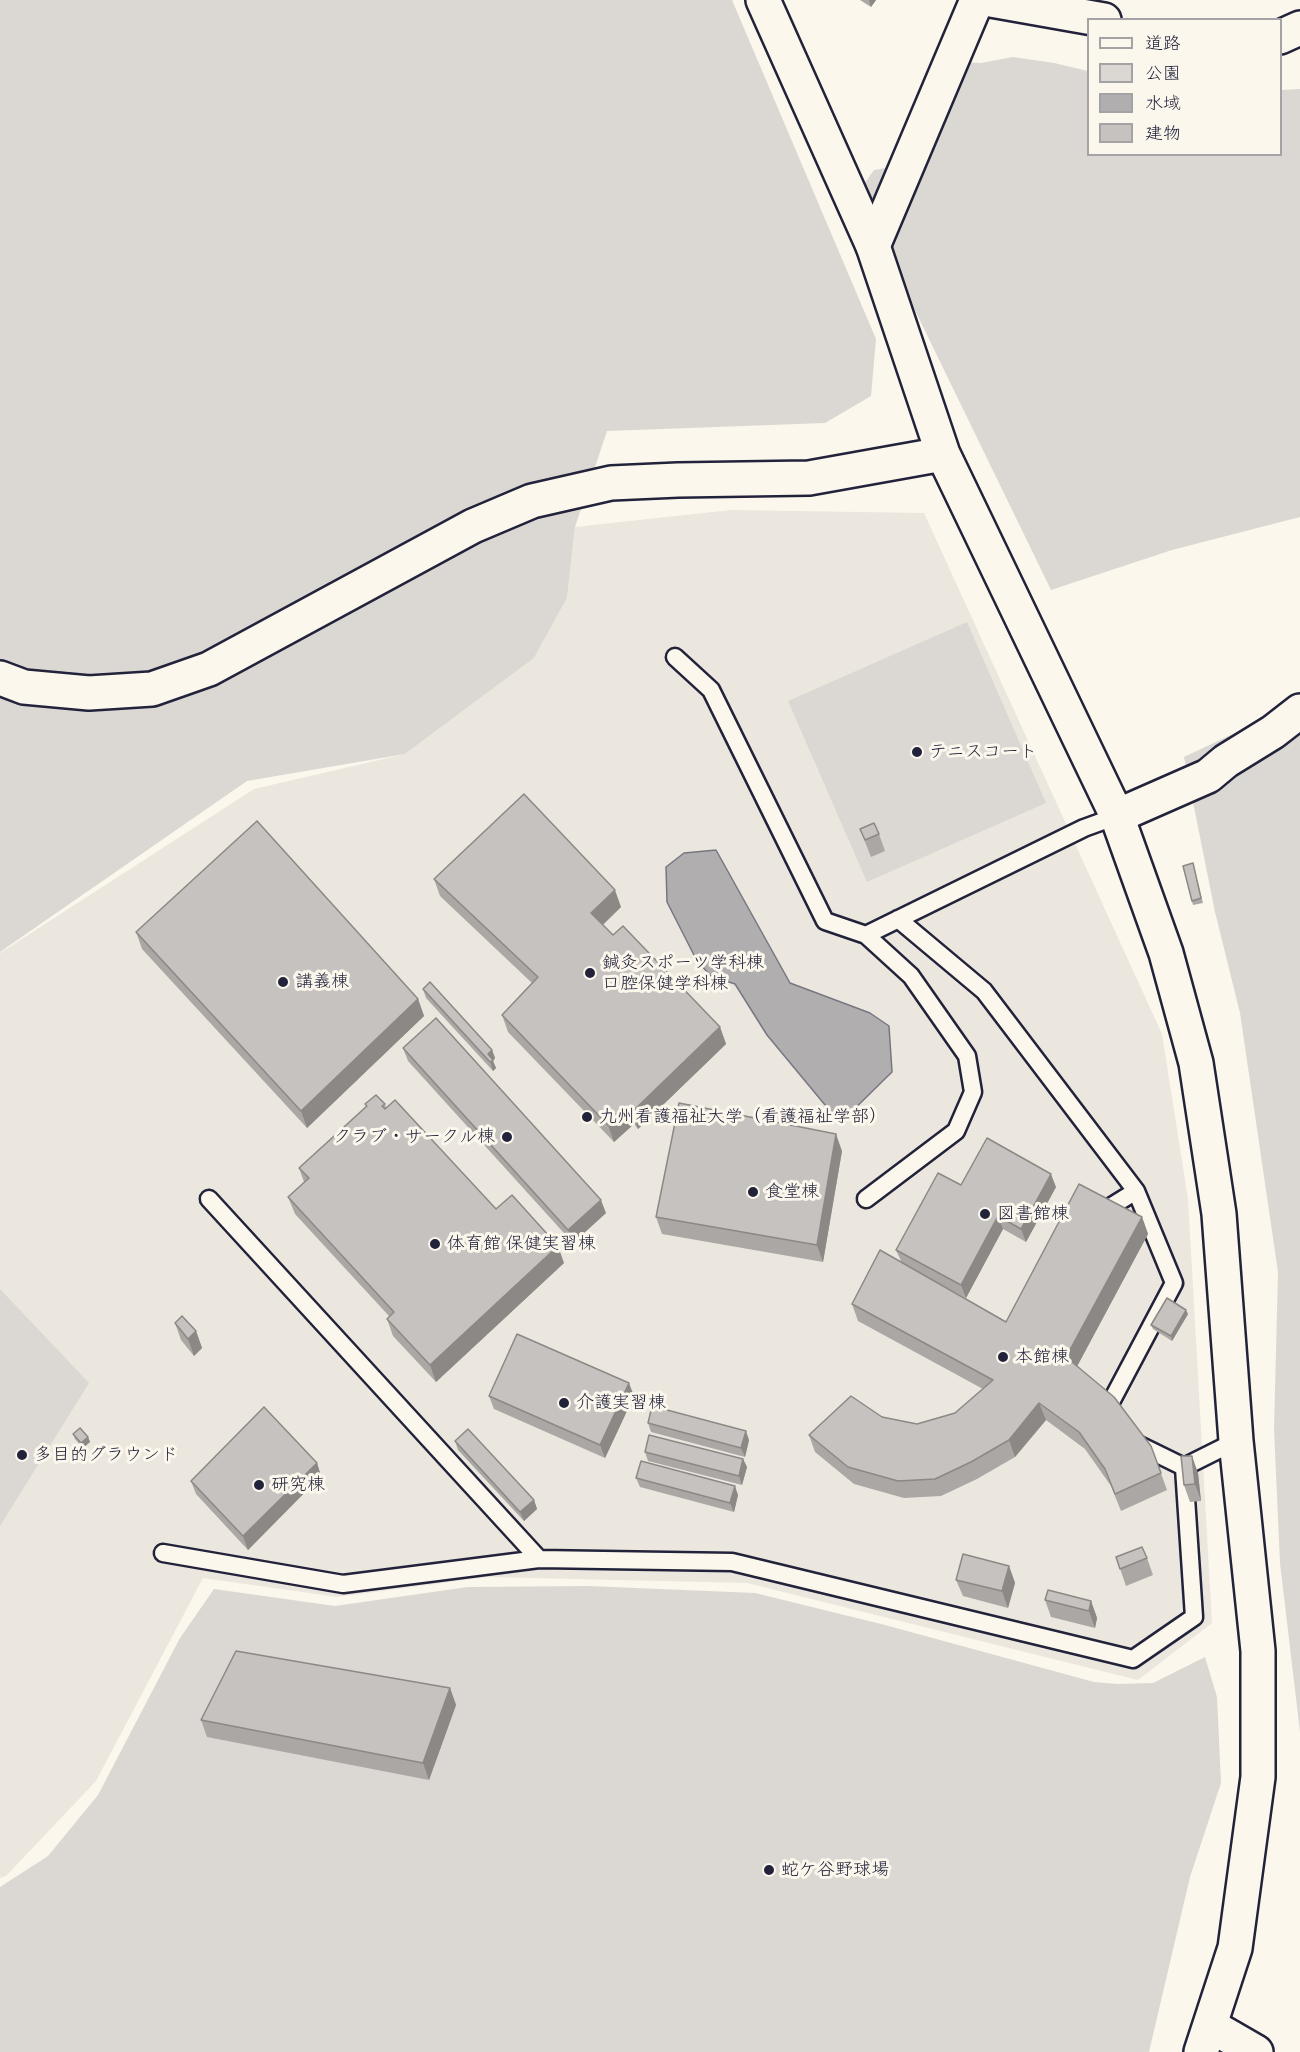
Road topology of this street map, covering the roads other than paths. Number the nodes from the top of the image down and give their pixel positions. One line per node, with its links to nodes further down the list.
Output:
1 (763, 0): 7 (street)
2 (977, 0): 7 (street)
3 (991, 0): 4 (street)
4 (1093, 18)
5 (1300, 27): 6 (street)
6 (1282, 36)
7 (873, 246): 8 (street)
8 (943, 454): 10 (street); 12 (street)
9 (675, 657): 14 (lane)
10 (0, 678)
11 (1300, 711): 12 (street)
12 (1117, 816): 13 (lane); 19 (street)
13 (898, 919): 14 (lane); 15 (lane)
14 (867, 935): 17 (lane)
15 (1136, 1191): 18 (lane); 20 (lane)
16 (209, 1199): 22 (lane)
17 (866, 1199)
18 (1081, 1225)
19 (1236, 1441): 20 (lane); 23 (street)
20 (1184, 1467): 22 (lane)
21 (163, 1553): 22 (lane)
22 (539, 1559)
23 (1206, 2039): 24 (street)
24 (1256, 2052)

